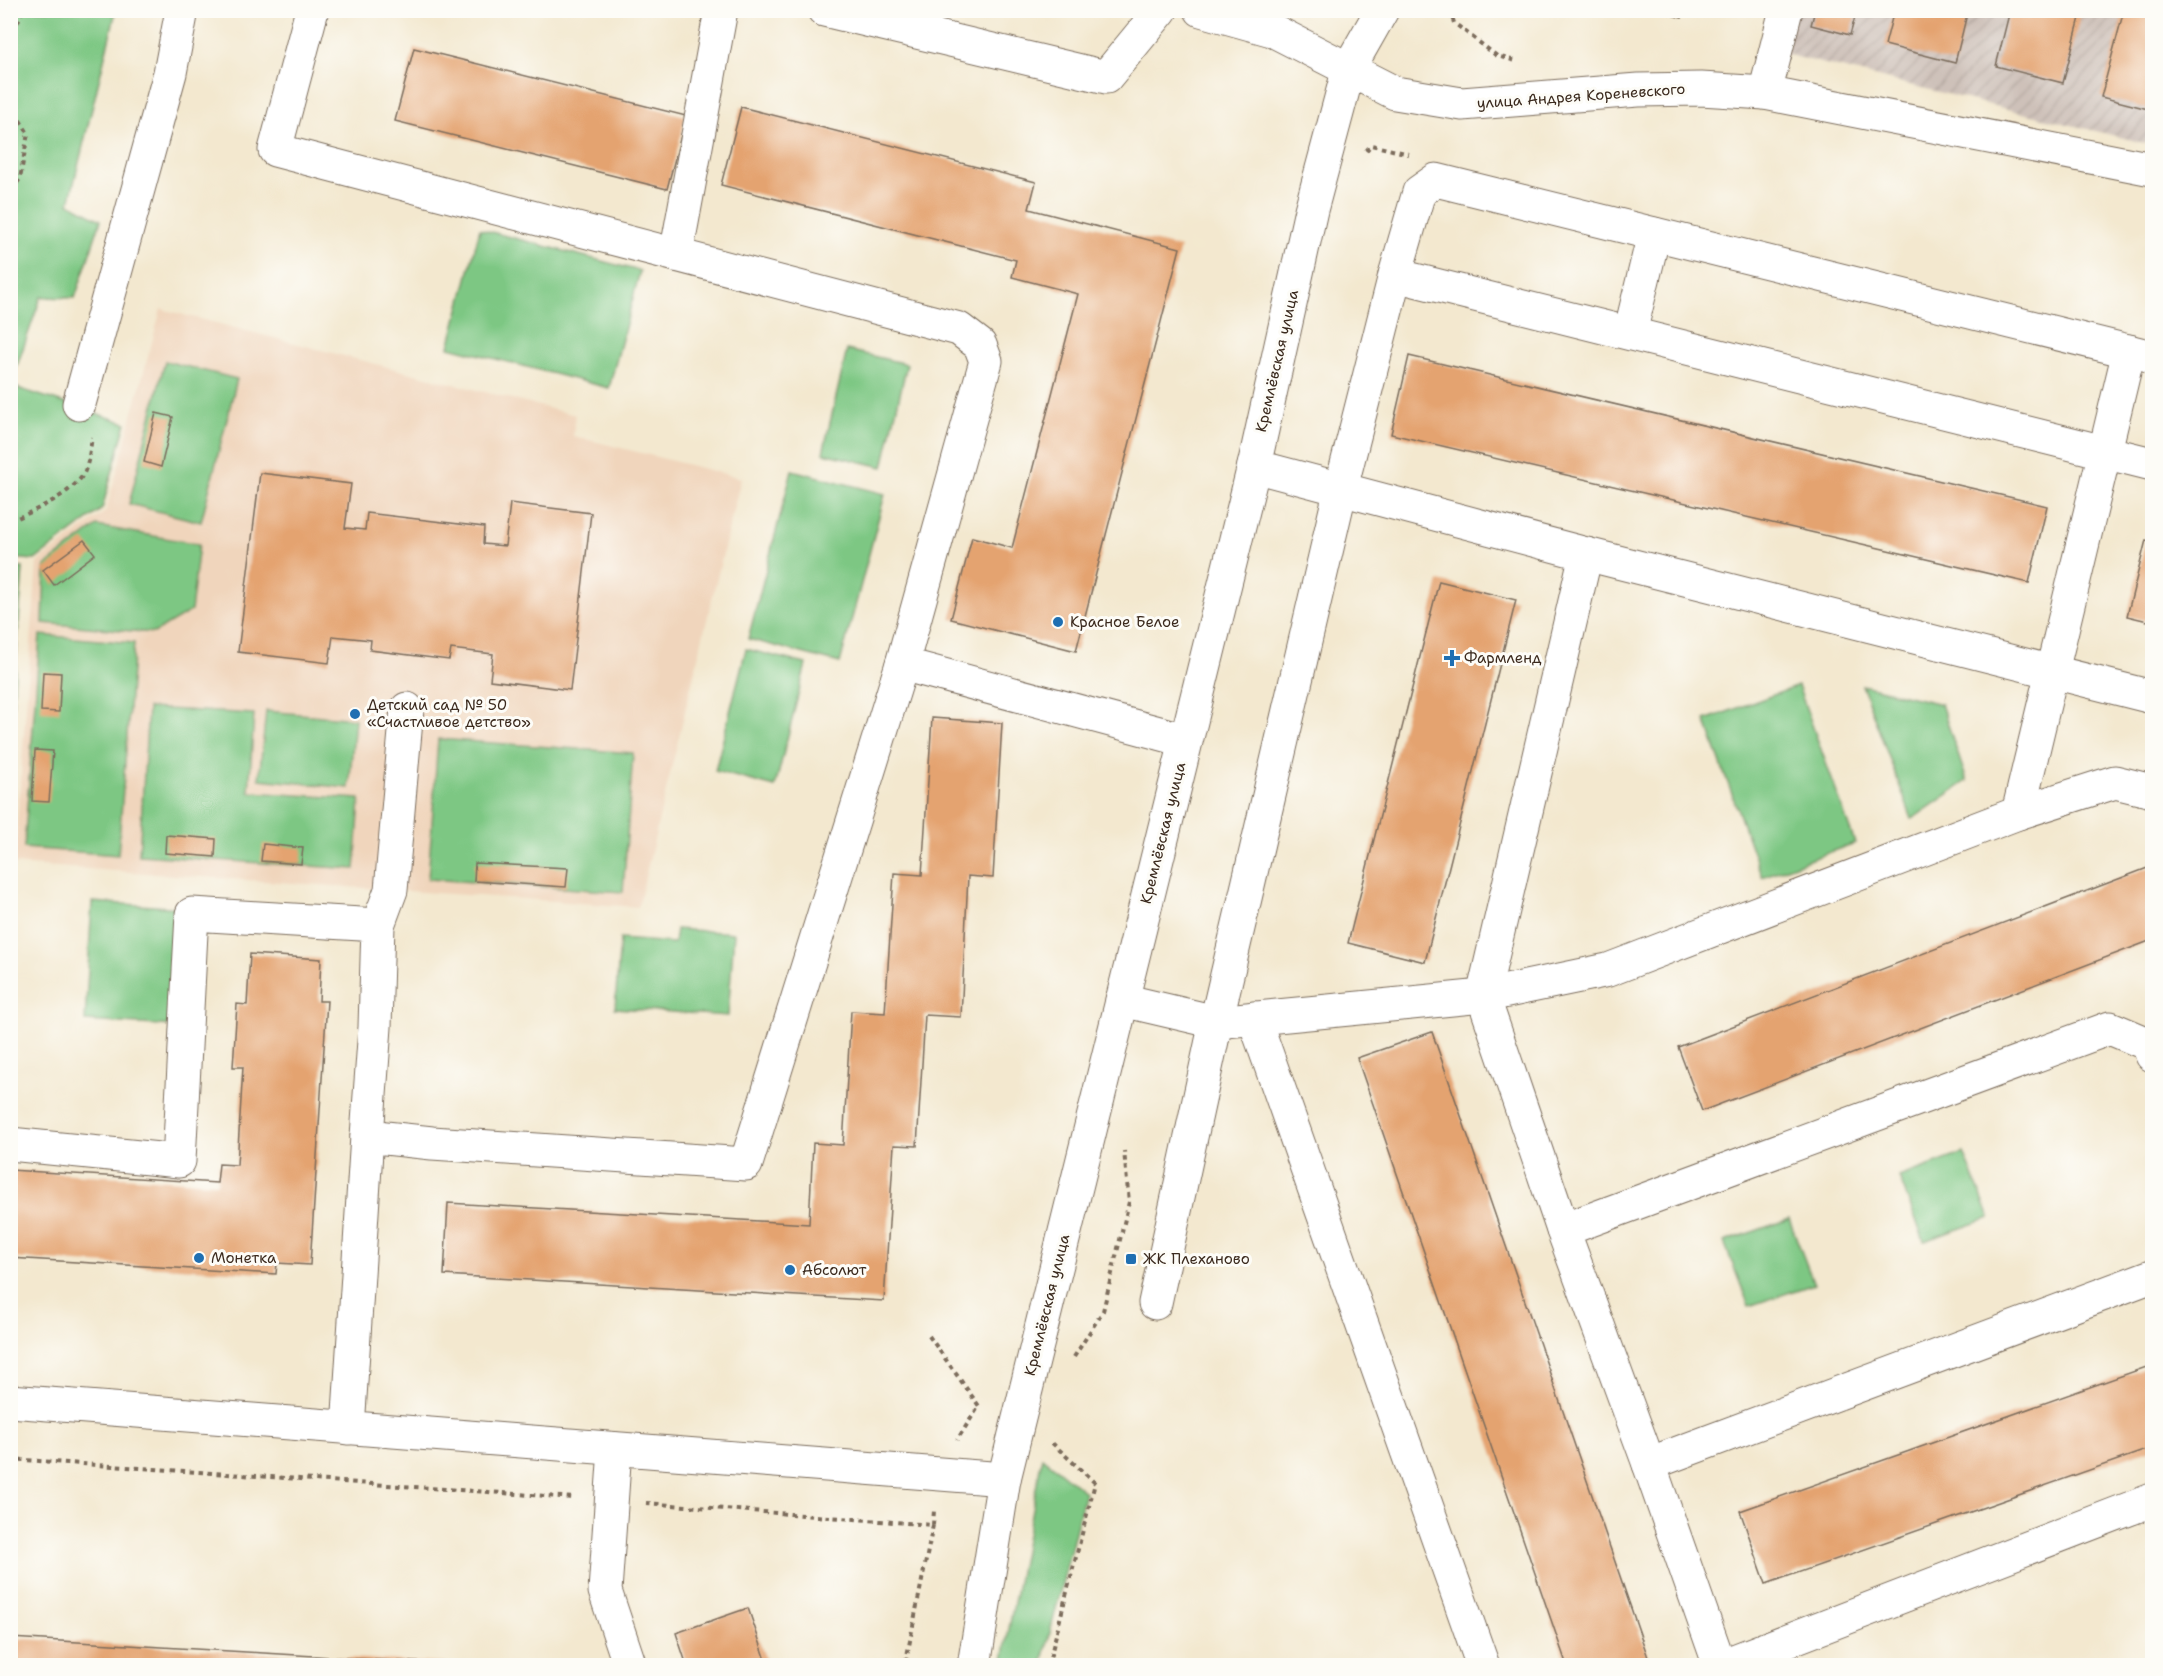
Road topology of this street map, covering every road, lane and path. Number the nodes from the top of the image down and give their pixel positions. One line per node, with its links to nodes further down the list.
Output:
1 (23, 10): 11 (path)
2 (182, 10): 25 (street)
3 (312, 10): 21 (street)
4 (721, 10): 21 (street)
5 (825, 10): 6 (street)
6 (1161, 10)
7 (1201, 10): 13 (street, улица Андрея Кореневского)
8 (1382, 10): 13 (street, Кремлёвская улица)
9 (1450, 10): 12 (path)
10 (1786, 10): 14 (street)
11 (10, 39)
12 (1519, 62)
13 (1349, 68): 14 (street, улица Андрея Кореневского); 28 (street, Кремлёвская улица)
14 (1765, 93): 18 (street, улица Андрея Кореневского)
15 (10, 105): 19 (path)
16 (1363, 153): 17 (path)
17 (1418, 156)
18 (2152, 170)
19 (10, 192)
20 (1654, 234): 22 (street); 23 (street); 24 (street)
21 (676, 255): 32 (street)
22 (1395, 275): 23 (street); 29 (street)
23 (1630, 333): 26 (street)
24 (2141, 354): 26 (street)
25 (79, 404): 30 (path)
26 (2104, 452): 27 (street); 33 (street)
27 (2152, 464)
28 (1254, 466): 29 (street); 36 (street, Кремлёвская улица)
29 (1341, 488): 31 (street); 43 (street)
30 (10, 521)
31 (1586, 554): 33 (street); 40 (street)
32 (902, 664): 36 (street); 45 (street)
33 (2050, 671): 34 (street); 38 (street)
34 (2152, 697)
35 (407, 710): 39 (street)
36 (1185, 740): 41 (street, Кремлёвская улица)
37 (2152, 791): 38 (street)
38 (2018, 813): 40 (street)
39 (378, 925): 45 (street); 46 (street)
40 (1483, 996): 42 (street); 48 (street)
41 (1122, 1000): 43 (street); 55 (street, Кремлёвская улица)
42 (1254, 1018): 43 (street); 69 (street)
43 (1216, 1022): 50 (street)
44 (2152, 1055): 48 (street)
45 (367, 1136): 56 (street)
46 (10, 1144)
47 (1124, 1146): 52 (path)
48 (1563, 1230): 59 (street)
49 (2152, 1276): 59 (street)
50 (1155, 1303)
51 (928, 1336): 54 (path)
52 (1068, 1367)
53 (10, 1401): 56 (street)
54 (979, 1406): 55 (path); 60 (path)
55 (1021, 1413): 61 (street, Кремлёвская улица); 68 (path)
56 (348, 1428): 57 (street)
57 (615, 1449): 60 (street); 62 (street)
58 (10, 1459): 62 (path)
59 (1649, 1464): 70 (street)
60 (936, 1474): 61 (street); 64 (path)
61 (1004, 1479): 67 (street, Кремлёвская улица)
62 (612, 1500): 64 (path); 65 (street)
63 (2152, 1500): 70 (street)
64 (933, 1525): 66 (path)
65 (630, 1665)
66 (905, 1665)
67 (974, 1665)
68 (1048, 1665)
69 (1483, 1665)
70 (1720, 1665)

